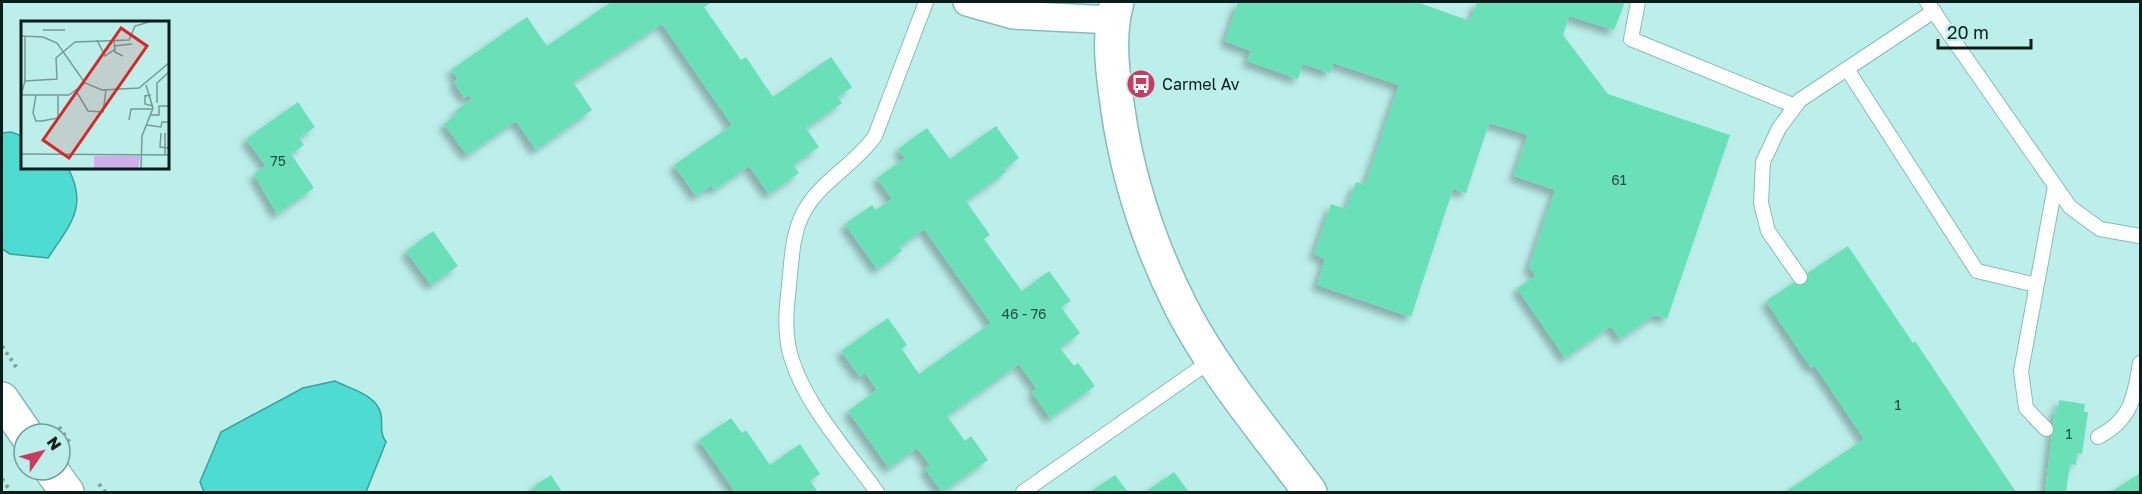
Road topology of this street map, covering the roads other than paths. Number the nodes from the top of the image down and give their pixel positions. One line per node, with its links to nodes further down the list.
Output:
1 (926, 2): 18 (lane)
2 (968, 2): 5 (street)
3 (1638, 2): 7 (lane)
4 (1931, 6): 6 (lane); 8 (lane)
5 (1114, 11): 12 (street)
6 (1847, 69): 7 (lane); 11 (lane)
7 (1795, 106): 10 (lane)
8 (2055, 186): 9 (lane); 11 (lane)
9 (2140, 236)
10 (1800, 277)
11 (2037, 285): 16 (lane)
12 (1213, 359): 19 (lane); 20 (street)
13 (2140, 363): 17 (lane)
14 (2, 399): 15 (street)
15 (18, 422)
16 (2046, 429)
17 (2098, 437)
18 (877, 492)
19 (1023, 492)
20 (1310, 492)

